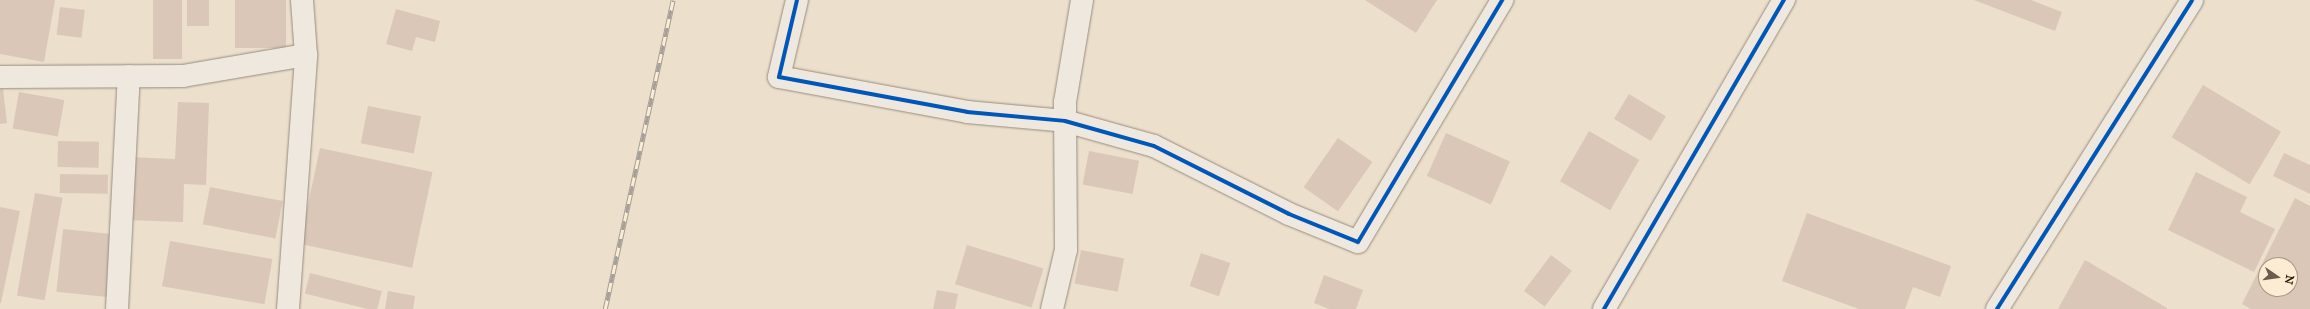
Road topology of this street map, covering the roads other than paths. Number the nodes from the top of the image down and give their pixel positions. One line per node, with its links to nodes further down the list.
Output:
1 (302, 0): 7 (street)
2 (797, 0): 10 (street)
3 (1082, 0): 10 (street)
4 (1502, 0): 10 (street)
5 (1784, 0): 14 (street)
6 (2192, 0): 15 (street)
7 (306, 55): 9 (street); 12 (street)
8 (0, 76): 9 (street)
9 (129, 76): 11 (street)
10 (1065, 121): 13 (street)
11 (117, 309)
12 (288, 309)
13 (1052, 309)
14 (1604, 309)
15 (1997, 309)

